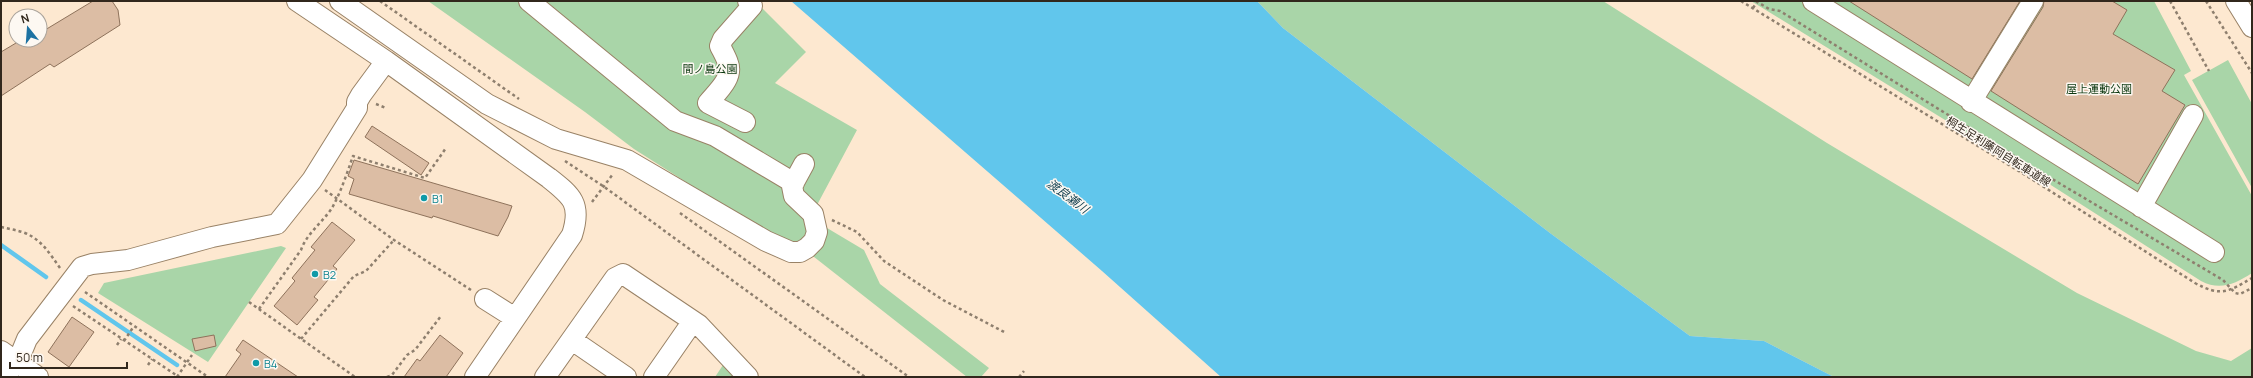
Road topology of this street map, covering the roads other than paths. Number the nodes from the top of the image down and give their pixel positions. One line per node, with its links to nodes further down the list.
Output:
1 (297, 1): 9 (street)
2 (340, 1): 16 (street)
3 (529, 1): 14 (street)
4 (748, 1): 11 (street)
5 (1813, 1): 10 (street)
6 (2034, 1): 10 (street)
7 (2236, 1): 8 (street)
8 (2252, 27)
9 (386, 61): 20 (street); 23 (street)
10 (1971, 102): 17 (street)
11 (708, 103): 13 (street); 14 (street)
12 (2193, 115): 17 (street)
13 (745, 122)
14 (688, 125): 16 (street)
15 (804, 164): 16 (street)
16 (794, 182)
17 (2141, 207): 18 (street)
18 (2214, 252)
19 (485, 299): 20 (street)
20 (515, 318): 25 (street)
21 (693, 321): 22 (street); 28 (street); 29 (street)
22 (572, 340): 26 (street); 27 (street)
23 (7, 363): 24 (street)
24 (38, 377)
25 (475, 377)
26 (546, 377)
27 (626, 377)
28 (654, 377)
29 (748, 377)

